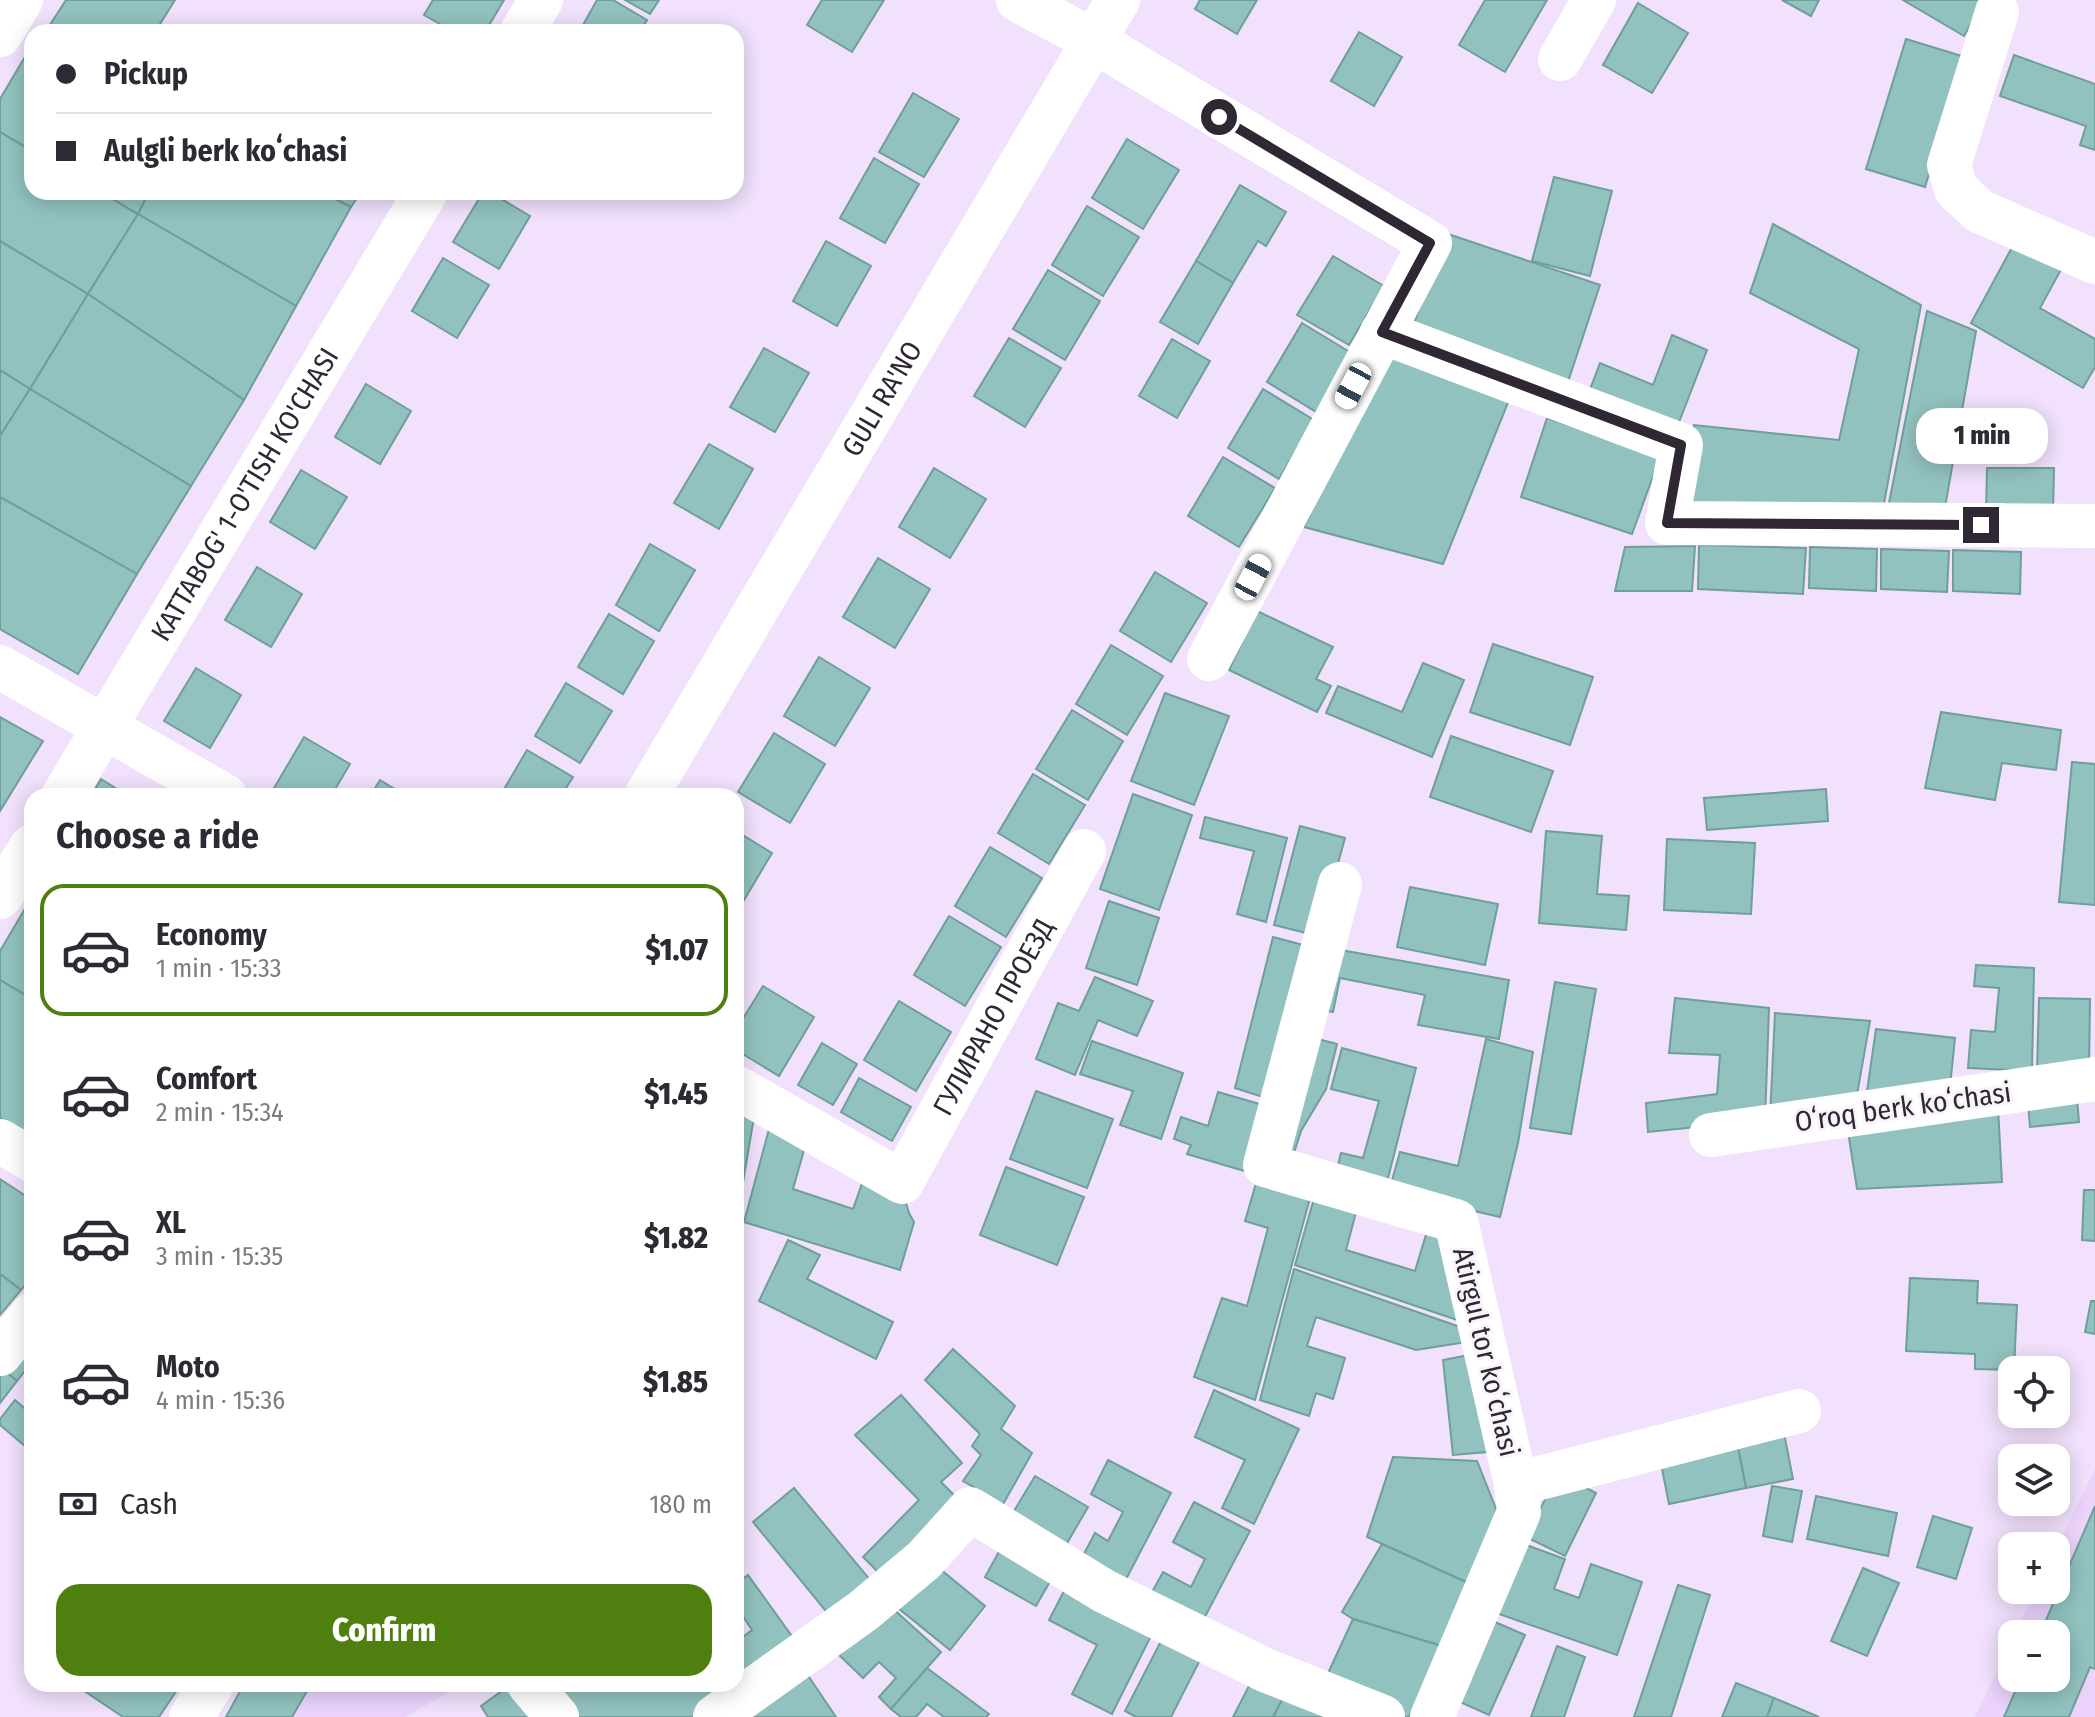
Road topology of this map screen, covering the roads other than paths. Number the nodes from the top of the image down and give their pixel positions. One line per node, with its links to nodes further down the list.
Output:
1 (21, 0): 8 (street)
2 (541, 0): 7 (street)
3 (1018, 0): 9 (street)
4 (1118, 0): 9 (street, GULI RA'NO)
5 (1594, 0): 10 (street)
6 (1997, 12): 12 (street)
7 (527, 24)
8 (0, 35)
9 (1094, 41): 13 (street); 20 (street, GULI RA'NO)
10 (1560, 59)
11 (421, 200): 17 (street, KATTABOG' 1-O'TISH KO'CHASI)
12 (2095, 262)
13 (1382, 332): 14 (street); 15 (street)
14 (2095, 526)
15 (1209, 659)
16 (0, 667): 17 (street)
17 (105, 728): 18 (street, KATTABOG' 1-O'TISH KO'CHASI); 19 (street)
18 (68, 788)
19 (211, 788)
20 (651, 788)
21 (1084, 851): 26 (street, ГУЛИРАНО ПРОЕЗД)
22 (24, 859): 24 (street)
23 (1340, 884): 33 (street, Atirgul tor koʻchasi)
24 (0, 897)
25 (2095, 1079): 27 (street, Oʻroq berk koʻchasi)
26 (744, 1092)
27 (1711, 1135)
28 (0, 1141): 29 (street)
29 (24, 1155)
30 (24, 1325): 31 (street)
31 (0, 1354)
32 (1799, 1411): 33 (street)
33 (1516, 1484): 36 (street, Atirgul tor koʻchasi)
34 (207, 1692): 37 (street)
35 (536, 1692): 38 (street)
36 (1444, 1714)
37 (191, 1717)
38 (557, 1717)
39 (715, 1717): 40 (street)
40 (1383, 1717)

